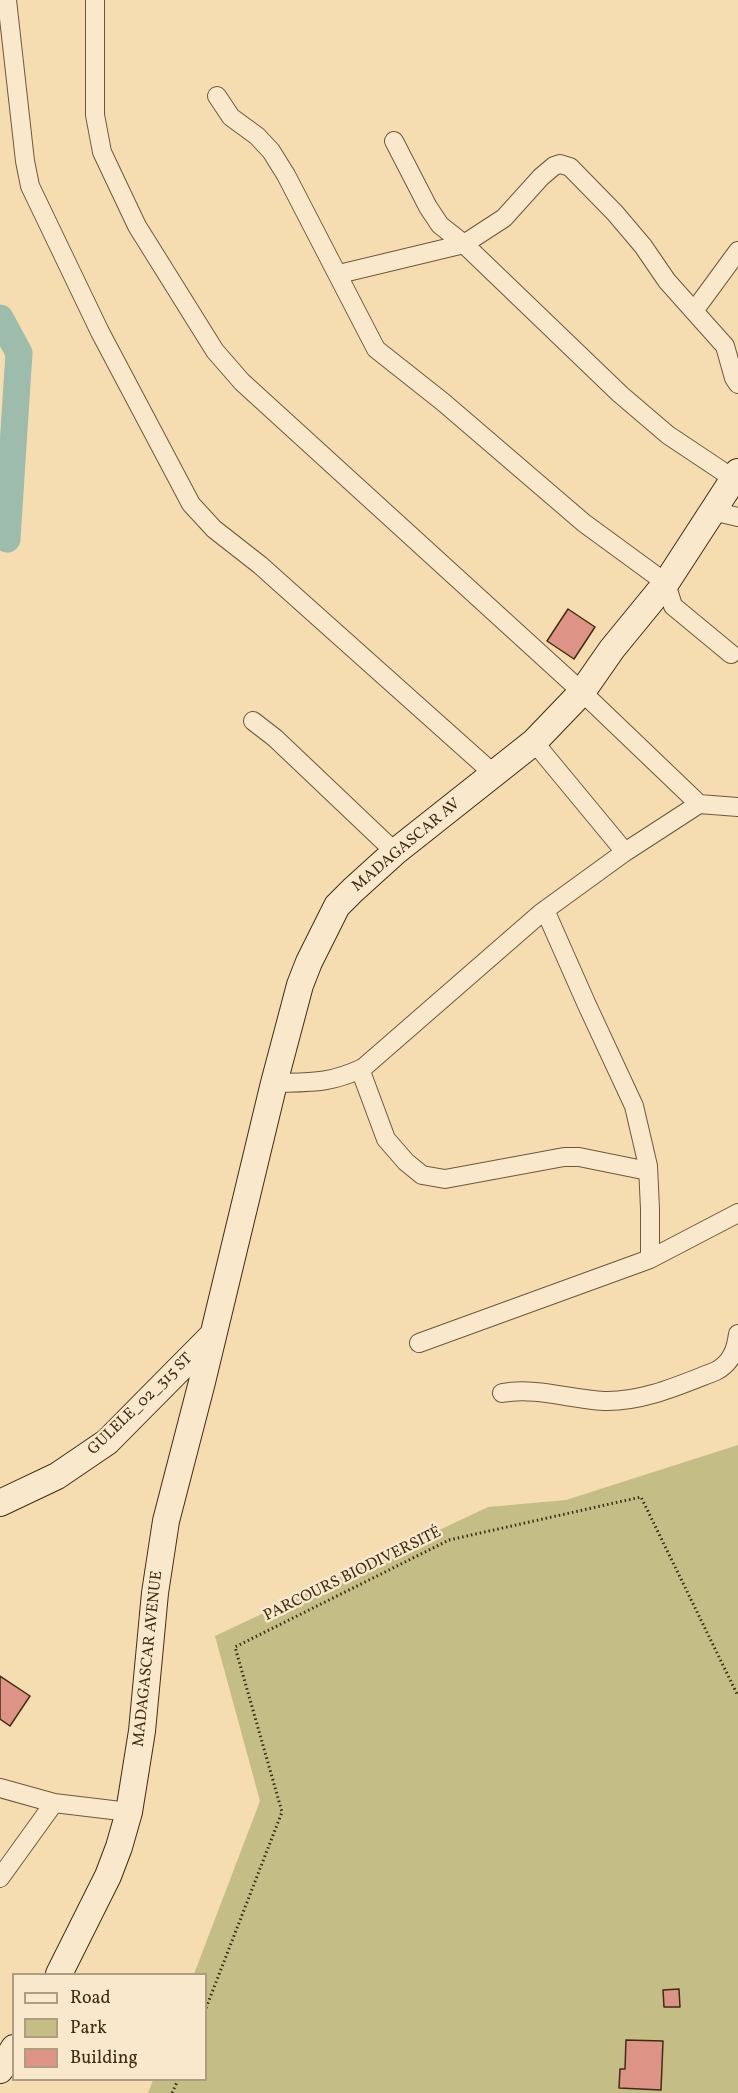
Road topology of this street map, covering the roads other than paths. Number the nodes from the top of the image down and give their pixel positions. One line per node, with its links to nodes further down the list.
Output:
1 (7, 0): 18 (street)
2 (95, 0): 15 (street)
3 (217, 96): 7 (street)
4 (394, 141): 5 (street)
5 (464, 244): 7 (street); 8 (street); 10 (street)
6 (738, 251): 8 (street)
7 (339, 274): 13 (street)
8 (694, 311): 9 (street)
9 (738, 384)
10 (736, 475): 11 (main road, MADAGASCAR AV)
11 (712, 511): 12 (street); 13 (main road, MADAGASCAR AV)
12 (738, 517)
13 (666, 583): 14 (street); 15 (main road, MADAGASCAR AV)
14 (730, 654)
15 (582, 692): 17 (main road, MADAGASCAR AV); 19 (street)
16 (253, 721): 21 (street)
17 (534, 742): 18 (main road, MADAGASCAR AV); 22 (street)
18 (495, 775): 21 (main road, MADAGASCAR AV)
19 (699, 804): 20 (street); 22 (street)
20 (738, 807)
21 (395, 852): 25 (main road, MADAGASCAR AV)
22 (625, 852): 23 (street)
23 (545, 910): 24 (street); 26 (street)
24 (360, 1070): 25 (street); 26 (street)
25 (274, 1083): 30 (main road, MADAGASCAR AV)
26 (648, 1171): 28 (street)
27 (738, 1213): 28 (street)
28 (650, 1259): 31 (street)
29 (738, 1334): 32 (street)
30 (214, 1335): 33 (main road, GULELE_02_315 ST); 36 (main road, MADAGASCAR AVENUE)
31 (419, 1343)
32 (502, 1393)
33 (0, 1503)
34 (0, 1788): 35 (street)
35 (54, 1803): 36 (street); 37 (street)
36 (129, 1812): 38 (main road, MADAGASCAR AVENUE)
37 (0, 1878)
38 (60, 1973)
39 (12, 2051): 40 (main road)
40 (0, 2070)

